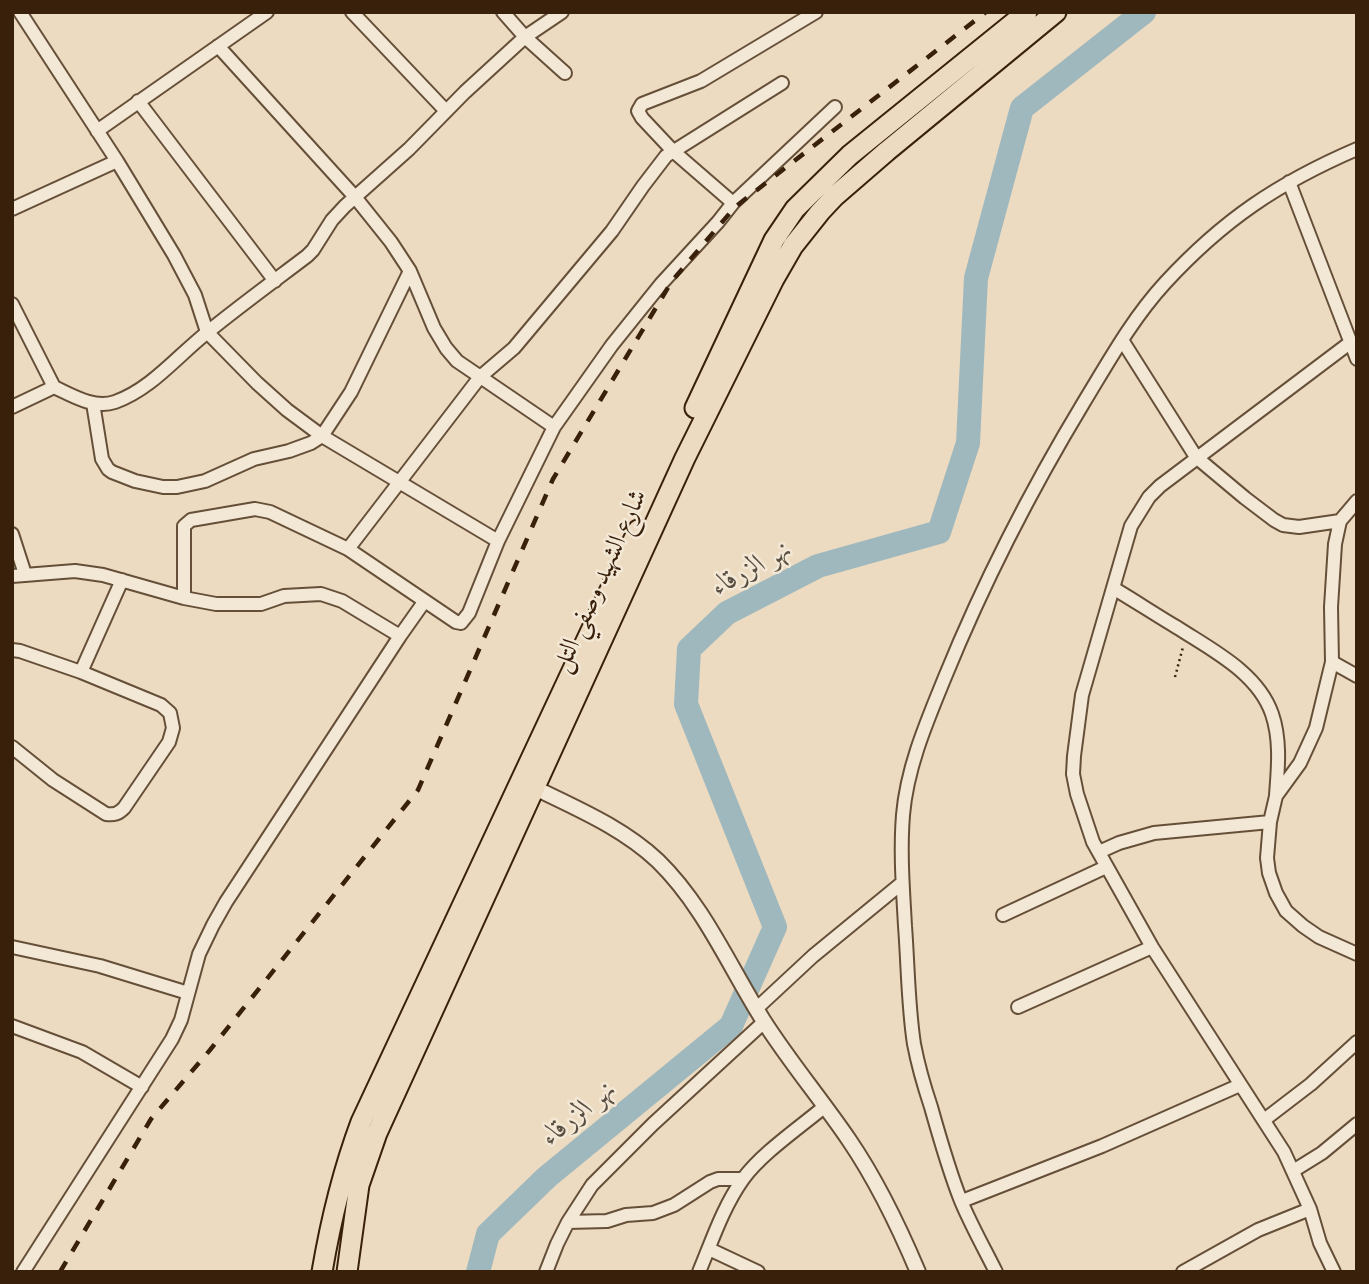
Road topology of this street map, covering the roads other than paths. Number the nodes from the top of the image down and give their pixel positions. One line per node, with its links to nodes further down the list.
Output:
1 (20, 12): 16 (street)
2 (267, 12): 10 (street)
3 (352, 12): 15 (street)
4 (503, 12): 9 (street)
5 (562, 12): 9 (street)
6 (816, 12): 18 (street)
7 (1027, 12): 22 (main road, شارع الشهيد وصفي التل)
8 (1056, 12): 25 (main road, شارع الشهيد وصفي التل)
9 (525, 37): 11 (street); 15 (street)
10 (218, 46): 13 (street); 21 (street)
11 (565, 73)
12 (782, 83): 18 (street)
13 (138, 101): 16 (street); 27 (street)
14 (835, 107): 23 (street)
15 (446, 111): 21 (street)
16 (97, 131): 19 (street)
17 (1357, 149): 20 (street)
18 (673, 151): 23 (street); 33 (street)
19 (117, 162): 24 (street); 29 (street)
20 (1289, 182): 30 (street); 31 (street)
21 (355, 197): 26 (street); 27 (street)
22 (805, 198): 25 (main road); 83 (main road, شارع الشهيد وصفي التل)
23 (733, 203): 37 (street)
24 (12, 209)
25 (820, 212): 57 (main road, شارع الشهيد وصفي التل)
26 (410, 271): 33 (street); 38 (street)
27 (275, 281): 29 (street)
28 (12, 304): 34 (street)
29 (207, 332): 35 (street); 38 (street)
30 (1122, 340): 39 (street); 62 (street)
31 (1351, 342): 32 (street); 39 (street)
32 (1357, 359)
33 (480, 377): 37 (street); 40 (street)
34 (54, 387): 35 (street); 36 (street)
35 (93, 403): 38 (street)
36 (12, 407)
37 (554, 427): 44 (street)
38 (322, 436): 40 (street)
39 (1196, 457): 42 (street); 48 (street)
40 (400, 483): 44 (street); 45 (street)
41 (1357, 501): 42 (street)
42 (1340, 522): 53 (street)
43 (12, 534): 46 (street)
44 (498, 541): 50 (street)
45 (348, 549): 49 (street); 50 (street)
46 (19, 575): 47 (street)
47 (122, 580): 49 (street); 54 (street)
48 (1113, 588): 58 (street); 60 (street)
49 (184, 598): 51 (street)
50 (425, 602): 51 (street)
51 (400, 636): 67 (street)
52 (12, 650): 54 (street)
53 (1332, 662): 55 (street); 58 (street)
54 (81, 672): 56 (street)
55 (1357, 676)
56 (12, 747)
57 (535, 788): 69 (street); 84 (main road, شارع الشهيد وصفي التل)
58 (1276, 796): 59 (street)
59 (1270, 822): 60 (street); 66 (street)
60 (1098, 852): 61 (street)
61 (1106, 867): 63 (street); 65 (street)
62 (902, 883): 69 (street); 79 (street)
63 (1003, 915)
64 (12, 947): 67 (street)
65 (1152, 947): 68 (street); 72 (street)
66 (1357, 954)
67 (188, 993): 73 (street)
68 (1018, 1007)
69 (760, 1015): 74 (street); 81 (street)
70 (12, 1026): 73 (street)
71 (1357, 1042): 75 (street)
72 (1240, 1085): 75 (street); 79 (street)
73 (142, 1087): 85 (street)
74 (824, 1107): 78 (street); 89 (street)
75 (1264, 1121): 77 (street)
76 (1357, 1124): 77 (street)
77 (1293, 1171): 80 (street)
78 (743, 1179): 81 (street); 82 (street)
79 (962, 1201): 90 (street)
80 (1310, 1209): 91 (street); 92 (street)
81 (568, 1222): 86 (street)
82 (709, 1249): 87 (street); 88 (street)
83 (323, 1266): 84 (main road)
84 (348, 1268)
85 (23, 1272)
86 (547, 1272)
87 (699, 1272)
88 (758, 1272)
89 (918, 1272)
90 (996, 1272)
91 (1183, 1272)
92 (1334, 1272)

